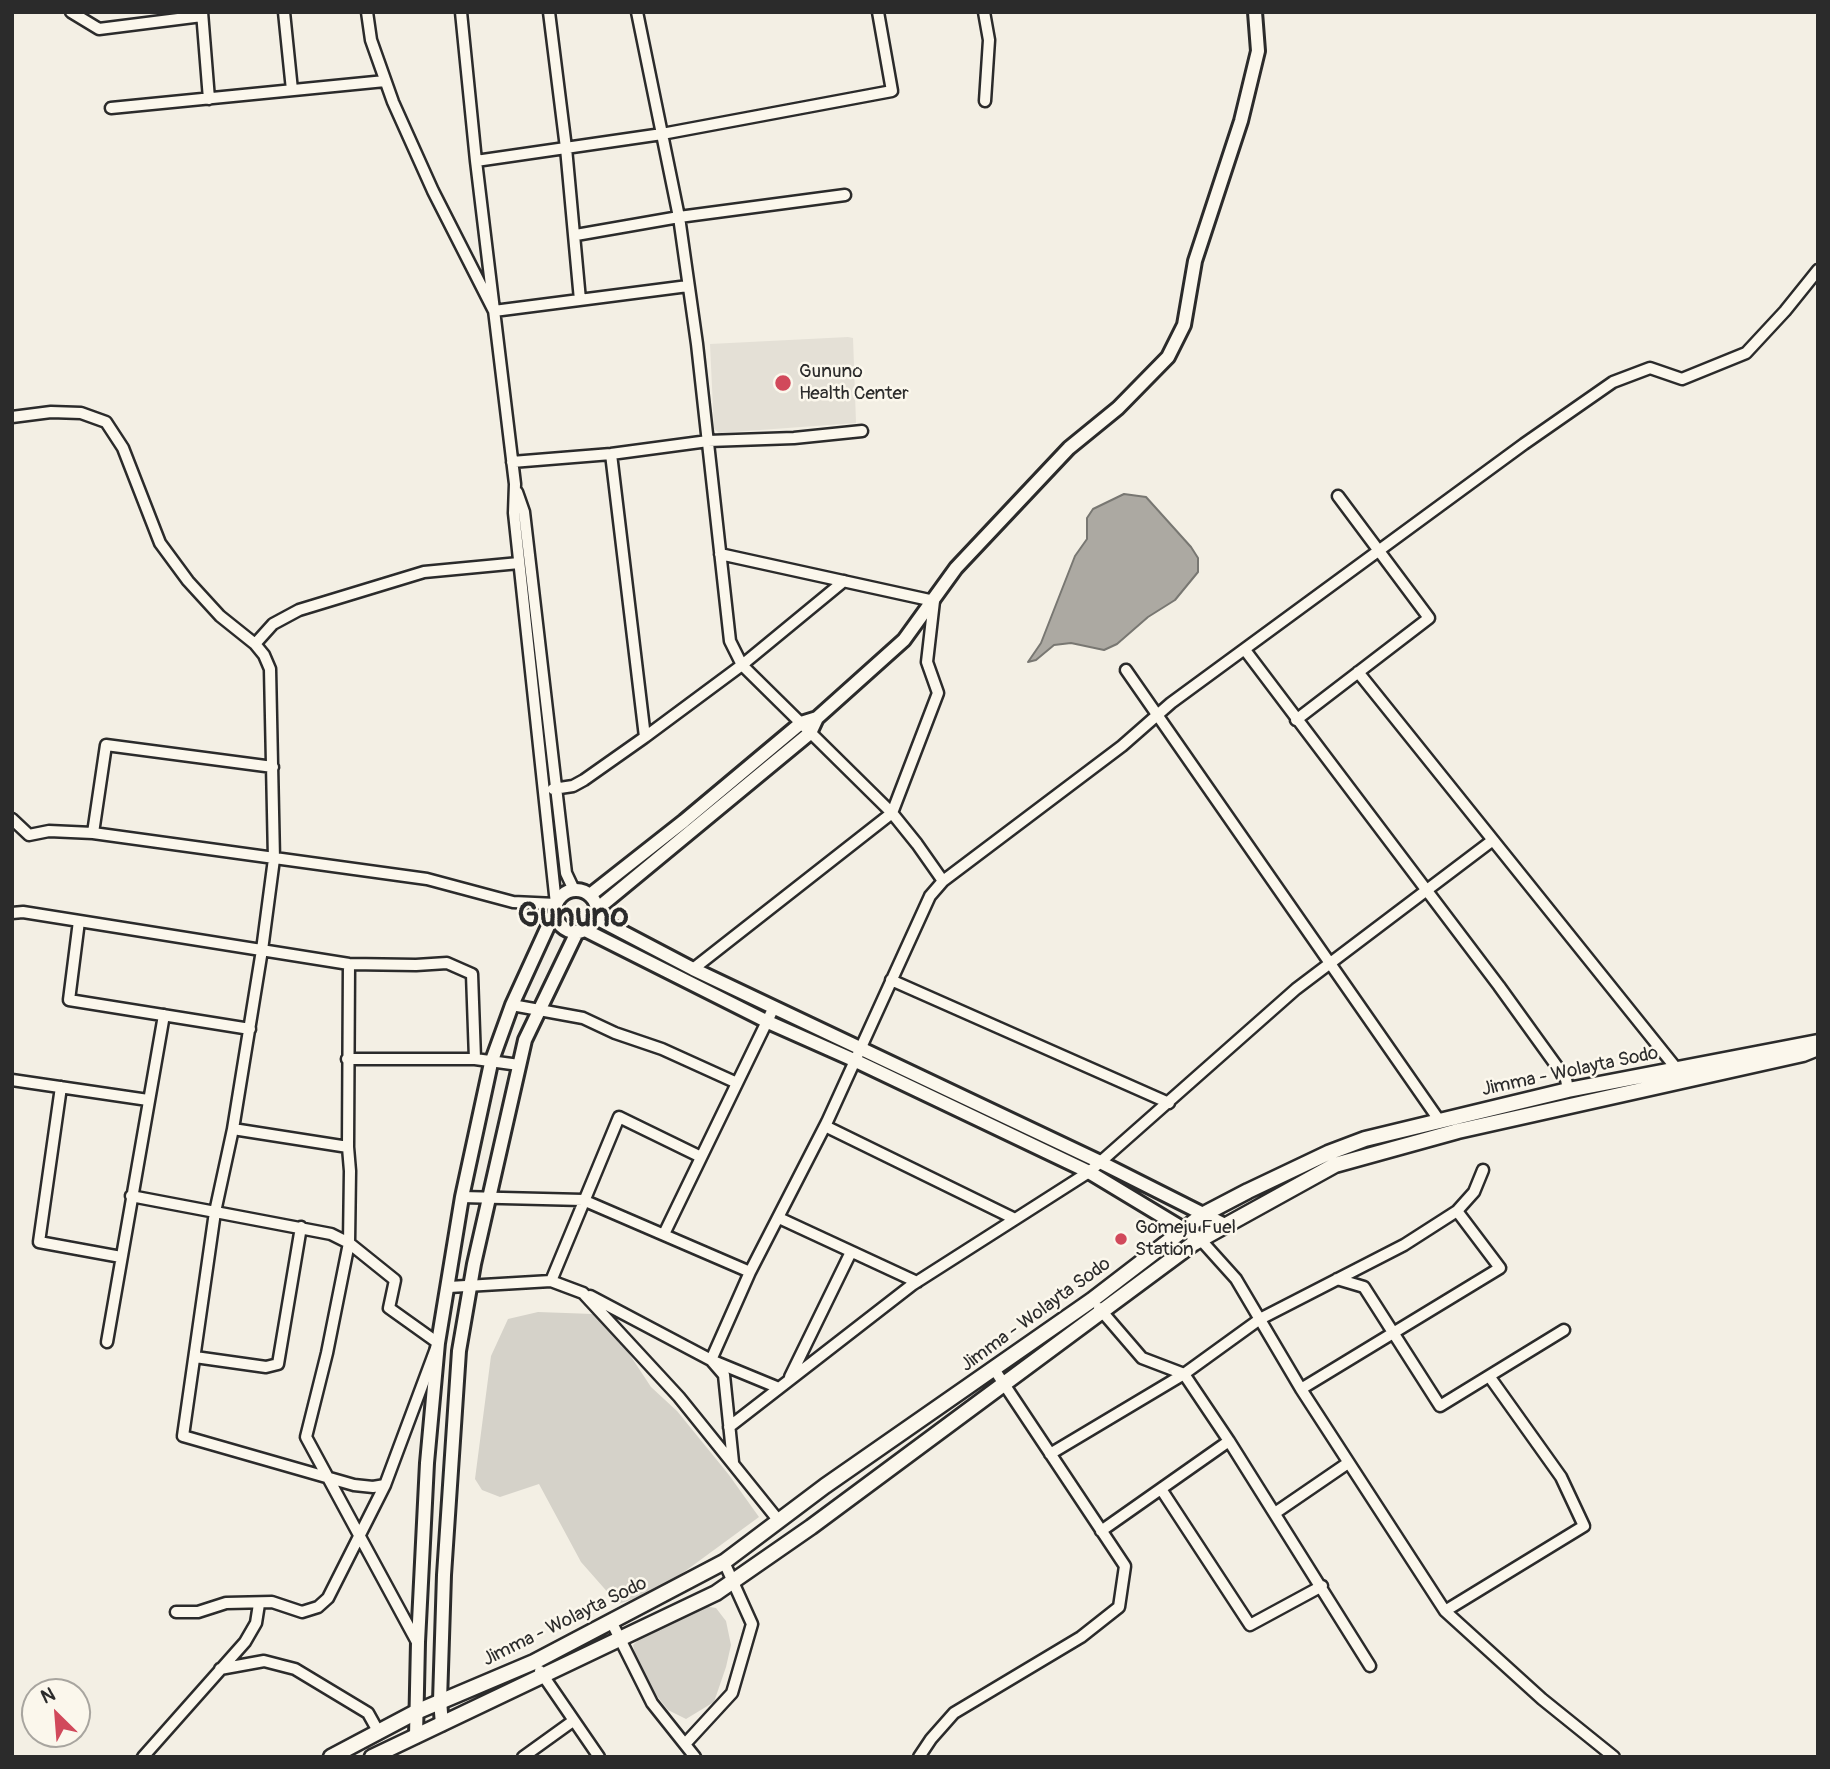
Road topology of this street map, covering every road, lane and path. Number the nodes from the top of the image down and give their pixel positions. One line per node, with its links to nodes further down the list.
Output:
1 (71, 12): 10 (street)
2 (284, 12): 12 (street)
3 (367, 12): 11 (street)
4 (461, 12): 18 (street)
5 (549, 12): 17 (street)
6 (638, 12): 16 (street)
7 (878, 12): 16 (street)
8 (984, 12): 14 (street)
9 (1255, 12): 37 (main road)
10 (202, 14): 13 (street)
11 (386, 81): 12 (street); 25 (street)
12 (292, 90): 13 (street)
13 (209, 99): 15 (street)
14 (985, 101)
15 (111, 108)
16 (662, 134): 17 (street); 20 (street)
17 (566, 148): 18 (street); 21 (street)
18 (476, 161): 25 (street)
19 (845, 195): 20 (street)
20 (679, 217): 21 (street); 23 (street)
21 (576, 235): 24 (street)
22 (1818, 270): 33 (street)
23 (688, 286): 24 (street); 28 (street)
24 (580, 300): 25 (street)
25 (494, 311): 30 (street)
26 (12, 417): 38 (street)
27 (862, 431): 28 (street)
28 (708, 441): 29 (street); 34 (street)
29 (611, 454): 30 (street); 48 (street)
30 (512, 462): 31 (street)
31 (515, 484): 35 (street); 54 (street)
32 (1338, 496): 33 (street)
33 (1380, 550): 39 (street); 42 (street)
34 (720, 555): 36 (street); 40 (street)
35 (519, 564): 38 (street); 55 (street)
36 (844, 581): 37 (street); 40 (street)
37 (934, 601): 44 (main road); 56 (street)
38 (255, 643): 51 (street)
39 (1245, 650): 43 (street); 45 (street)
40 (742, 665): 46 (street); 48 (street)
41 (1126, 670): 43 (street)
42 (1358, 672): 45 (street); 60 (street)
43 (1157, 715): 62 (street); 72 (street)
44 (817, 718): 46 (main road); 47 (main road)
45 (1296, 720): 63 (street)
46 (801, 723): 47 (street); 49 (main road)
47 (810, 733): 50 (main road); 56 (street)
48 (645, 737): 54 (street)
49 (765, 754): 50 (main road); 52 (main road)
50 (774, 764): 53 (main road)
51 (273, 767): 59 (street); 61 (street)
52 (737, 777): 53 (main road); 58 (main road)
53 (747, 787): 58 (main road)
54 (556, 789): 55 (street); 64 (street)
55 (545, 790): 66 (street)
56 (891, 813): 62 (street); 74 (street)
57 (12, 819): 59 (street)
58 (688, 826): 65 (main road); 68 (main road)
59 (93, 833): 61 (street)
60 (1493, 840): 63 (street); 89 (street)
61 (274, 859): 66 (street); 71 (street)
62 (943, 881): 75 (street)
63 (1426, 889): 72 (street); 93 (street)
64 (574, 890): 65 (main road); 66 (main road)
65 (590, 895): 68 (main road)
66 (555, 908): 70 (main road); 76 (main road)
67 (12, 913): 69 (street)
68 (597, 913): 70 (main road); 74 (main road)
69 (79, 921): 71 (street); 79 (street)
70 (581, 931): 78 (main road); 80 (main road)
71 (262, 950): 73 (street); 81 (street)
72 (1329, 963): 95 (street); 96 (street)
73 (349, 964): 85 (street); 86 (street)
74 (694, 969): 77 (main road)
75 (891, 980): 84 (street); 95 (street)
76 (512, 1005): 78 (street); 87 (main road)
77 (774, 1007): 80 (street); 84 (main road)
78 (540, 1010): 88 (main road); 91 (street)
79 (164, 1015): 81 (street); 94 (street)
80 (768, 1022): 84 (main road); 91 (street)
81 (250, 1029): 98 (street)
82 (1818, 1042): 89 (highway, Jimma - Wolayta Sodo)
83 (1818, 1048): 89 (highway, Jimma - Wolayta Sodo)
84 (858, 1055): 97 (street); 101 (main road); 103 (main road)
85 (347, 1059): 86 (street); 99 (street)
86 (475, 1059): 87 (street)
87 (491, 1063): 88 (street); 105 (main road)
88 (520, 1065): 106 (main road)
89 (1681, 1075): 93 (highway, Jimma - Wolayta Sodo); 113 (highway, Jimma - Wolayta Sodo)
90 (12, 1080): 92 (street)
91 (737, 1083): 100 (street)
92 (61, 1087): 94 (street); 120 (street)
93 (1568, 1090): 96 (highway, Jimma - Wolayta Sodo)
94 (148, 1100): 104 (street)
95 (1169, 1103): 101 (street)
96 (1439, 1120): 110 (highway, Jimma - Wolayta Sodo)
97 (825, 1126): 111 (street); 112 (street)
98 (233, 1129): 99 (street); 109 (street)
99 (348, 1147): 118 (street)
100 (701, 1157): 107 (street); 116 (street)
101 (1100, 1162): 103 (street); 110 (main road)
102 (1483, 1170): 108 (street)
103 (1089, 1172): 112 (street); 115 (main road)
104 (131, 1196): 109 (street); 120 (street)
105 (462, 1197): 106 (street); 126 (main road)
106 (490, 1198): 107 (street); 125 (main road)
107 (583, 1200): 116 (street); 123 (street)
108 (1457, 1211): 122 (street); 131 (street)
109 (215, 1212): 114 (street); 134 (street)
110 (1204, 1214): 113 (main road); 115 (highway, Jimma - Wolayta Sodo)
111 (779, 1218): 119 (street); 121 (street)
112 (1015, 1219): 124 (street)
113 (1225, 1225): 117 (highway, Jimma - Wolayta Sodo)
114 (301, 1227): 118 (street); 134 (street)
115 (1185, 1230): 117 (main road); 128 (highway, Jimma - Wolayta Sodo)
116 (664, 1234): 121 (street)
117 (1200, 1239): 128 (highway, Jimma - Wolayta Sodo); 129 (street)
118 (349, 1243): 133 (street); 147 (street)
119 (851, 1252): 124 (street); 140 (street)
120 (121, 1257): 132 (street)
121 (750, 1272): 135 (street)
122 (1337, 1279): 129 (street); 131 (street)
123 (551, 1281): 125 (street); 127 (street)
124 (917, 1282): 140 (street)
125 (471, 1286): 126 (street); 167 (main road)
126 (449, 1287): 133 (main road)
127 (583, 1293): 135 (street); 145 (street)
128 (1096, 1306): 136 (highway, Jimma - Wolayta Sodo); 137 (street); 139 (highway, Jimma - Wolayta Sodo)
129 (1260, 1319): 137 (street); 141 (street)
130 (1564, 1330): 138 (street)
131 (1393, 1334): 138 (street); 141 (street)
132 (107, 1342)
133 (438, 1343): 148 (street); 162 (main road)
134 (195, 1357): 147 (street)
135 (711, 1360): 140 (street); 142 (street)
136 (994, 1369): 139 (street); 151 (highway, Jimma - Wolayta Sodo)
137 (1184, 1374): 143 (street); 144 (street)
138 (1489, 1376): 158 (street)
139 (1004, 1384): 144 (street); 155 (highway, Jimma - Wolayta Sodo)
140 (783, 1385): 142 (street)
141 (1301, 1389): 146 (street)
142 (729, 1427): 145 (street)
143 (1230, 1441): 149 (street); 150 (street)
144 (1050, 1454): 152 (street)
145 (733, 1462): 151 (street)
146 (1348, 1463): 150 (street); 158 (street)
147 (328, 1478): 148 (street); 153 (street)
148 (385, 1485): 153 (street)
149 (1161, 1489): 152 (street); 156 (street)
150 (1275, 1513): 156 (street)
151 (779, 1521): 154 (highway, Jimma - Wolayta Sodo)
152 (1101, 1531): 181 (street)
153 (360, 1535): 157 (street); 162 (street)
154 (724, 1562): 155 (street); 160 (highway, Jimma - Wolayta Sodo)
155 (733, 1581): 161 (highway, Jimma - Wolayta Sodo); 174 (street)
156 (1322, 1586): 164 (street)
157 (259, 1604): 159 (street); 165 (street)
158 (1445, 1611): 182 (street)
159 (176, 1612)
160 (612, 1623): 161 (street); 163 (highway, Jimma - Wolayta Sodo)
161 (620, 1639): 166 (highway, Jimma - Wolayta Sodo); 174 (street)
162 (418, 1642): 168 (main road)
163 (534, 1662): 166 (street); 167 (highway, Jimma - Wolayta Sodo)
164 (1370, 1666)
165 (220, 1669): 171 (street); 175 (street)
166 (543, 1676): 169 (street); 170 (highway, Jimma - Wolayta Sodo)
167 (440, 1701): 168 (highway, Jimma - Wolayta Sodo); 170 (main road)
168 (416, 1712): 171 (highway, Jimma - Wolayta Sodo); 172 (main road)
169 (573, 1721): 178 (street); 179 (street)
170 (442, 1724): 172 (highway, Jimma - Wolayta Sodo)
171 (378, 1731): 173 (highway, Jimma - Wolayta Sodo)
172 (416, 1736): 177 (highway, Jimma - Wolayta Sodo)
173 (360, 1742): 176 (highway, Jimma - Wolayta Sodo); 177 (street)
174 (685, 1744): 180 (street)
175 (144, 1757)
176 (331, 1757)
177 (370, 1757)
178 (523, 1757)
179 (599, 1757)
180 (695, 1757)
181 (919, 1757)
182 (1614, 1757)

